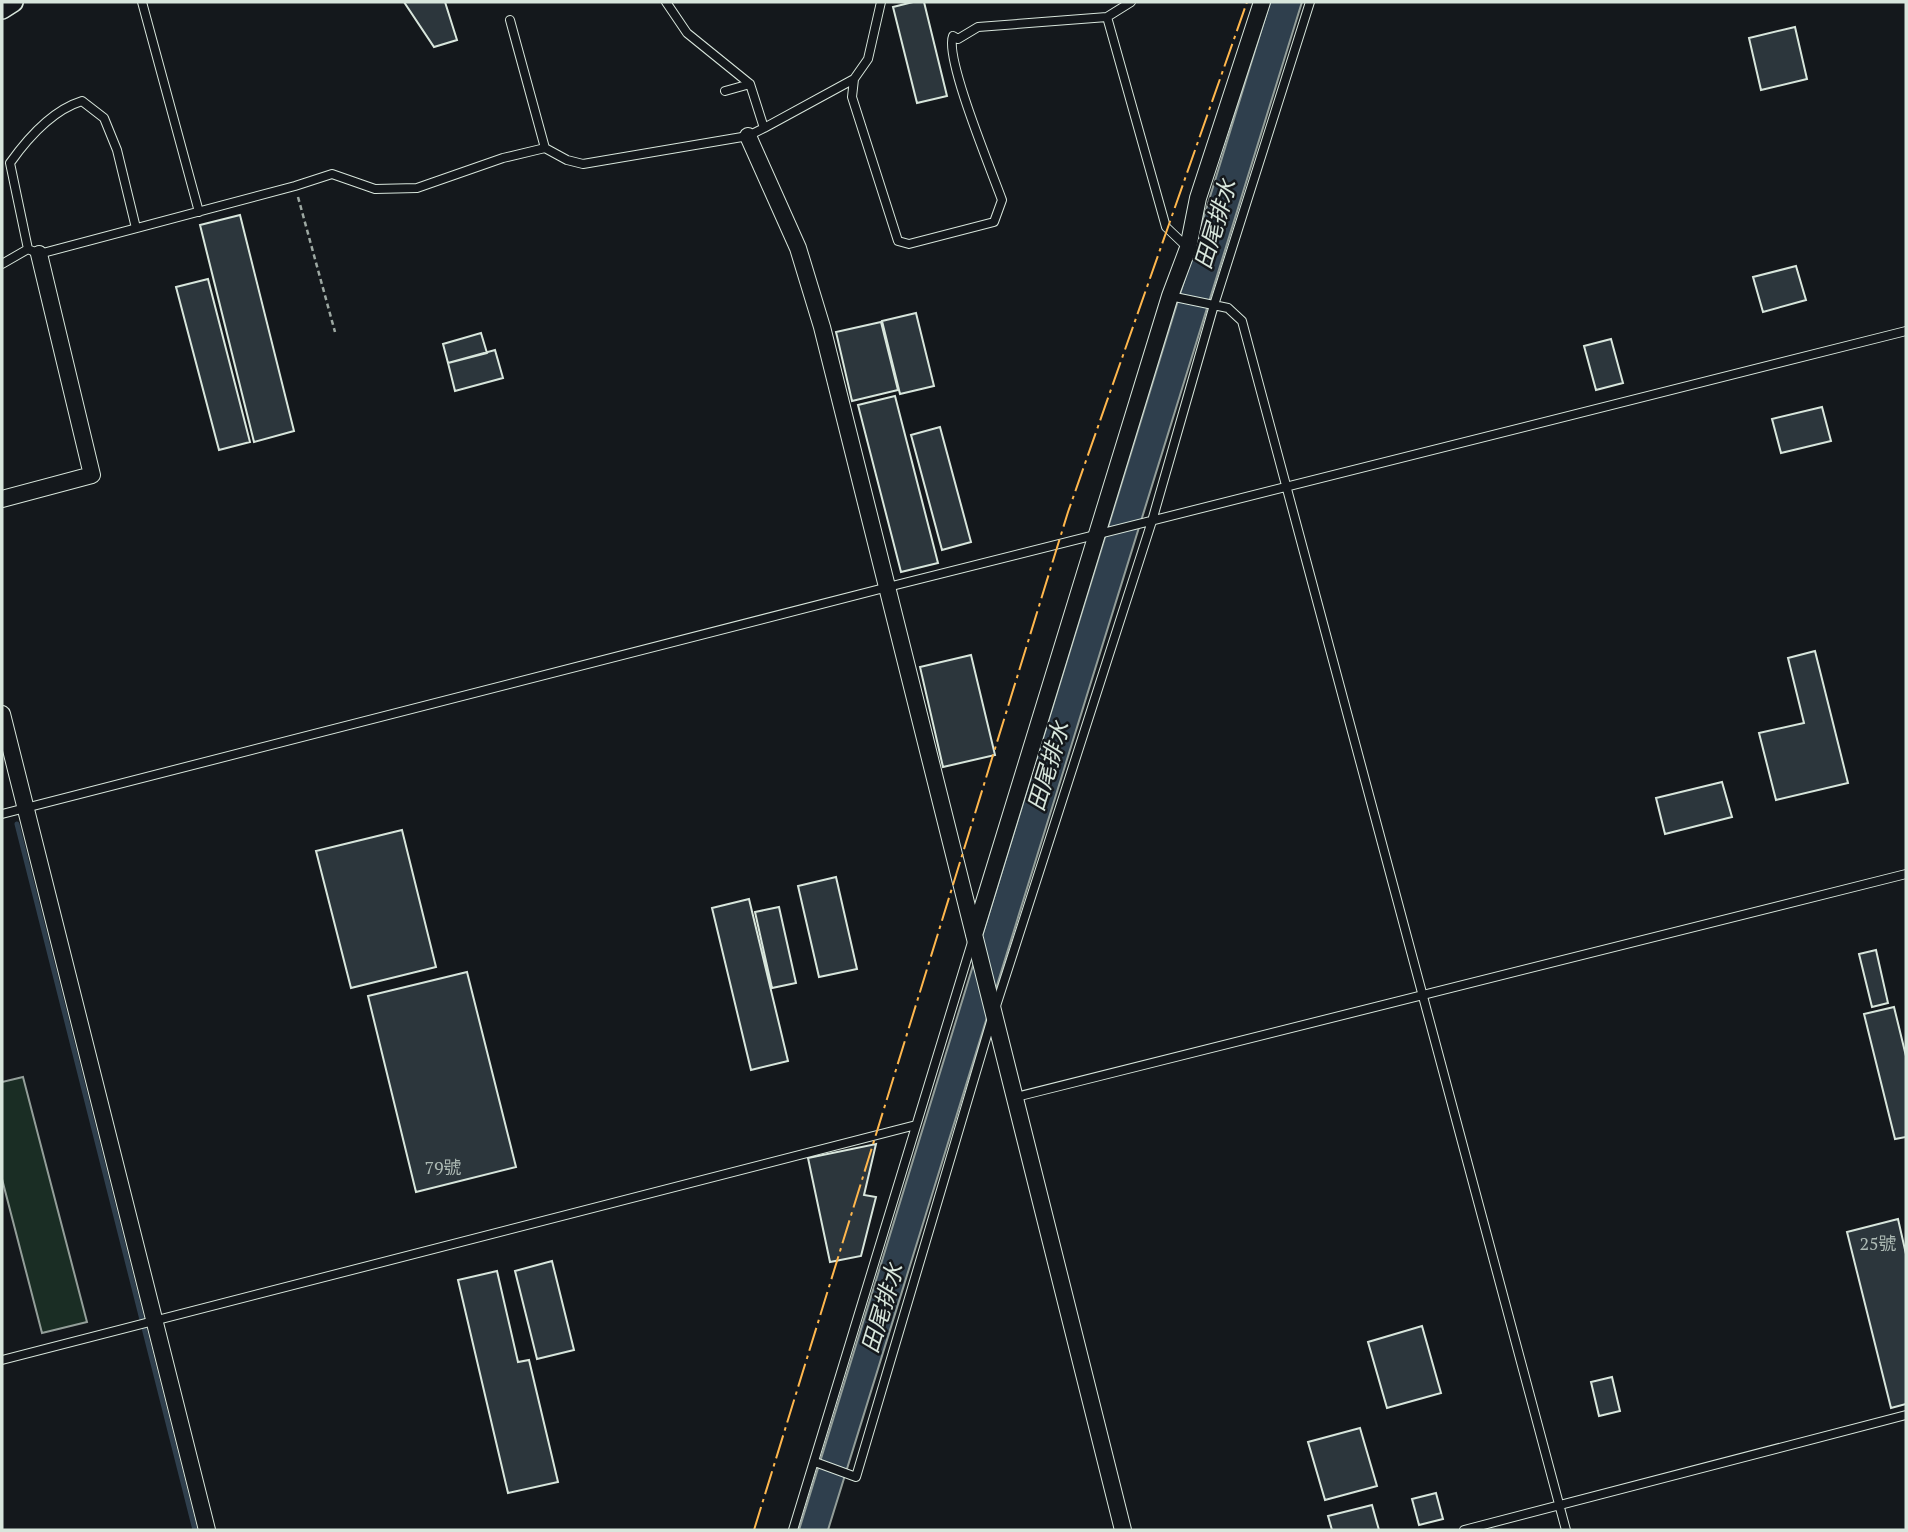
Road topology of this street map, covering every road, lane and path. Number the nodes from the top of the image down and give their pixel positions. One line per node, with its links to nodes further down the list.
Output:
1 (13, 2): 8 (street)
2 (142, 2): 18 (lane)
3 (666, 2): 12 (lane)
4 (881, 2): 11 (lane)
5 (1131, 2): 9 (lane)
6 (1262, 2): 20 (street)
7 (1310, 2): 24 (lane)
8 (2, 9)
9 (1107, 17): 11 (lane); 20 (lane)
10 (510, 20): 16 (lane)
11 (854, 79): 14 (lane)
12 (750, 84): 13 (lane); 14 (lane)
13 (725, 91)
14 (764, 128): 15 (lane)
15 (748, 136): 16 (lane); 31 (street)
16 (545, 148): 17 (lane)
17 (295, 186): 18 (lane); 26 (path)
18 (200, 212): 19 (lane)
19 (136, 228): 21 (lane); 21 (lane)
20 (1188, 248): 23 (street)
21 (34, 252): 22 (lane); 28 (street)
22 (2, 264)
23 (1176, 298): 24 (lane); 30 (street)
24 (1214, 305): 27 (lane); 29 (lane)
25 (1906, 331): 27 (lane)
26 (335, 332)
27 (1285, 486): 29 (lane); 37 (lane)
28 (2, 499)
29 (1152, 521): 30 (lane); 38 (lane)
30 (1099, 533): 31 (lane); 36 (street)
31 (888, 587): 33 (lane); 36 (street)
32 (2, 714): 33 (street)
33 (26, 808): 34 (lane); 41 (street)
34 (2, 814)
35 (1906, 874): 37 (lane)
36 (974, 936): 38 (street); 40 (lane)
37 (1424, 996): 39 (lane); 45 (lane)
38 (993, 1015): 39 (street); 44 (lane)
39 (1016, 1097): 48 (street)
40 (916, 1125): 41 (lane); 44 (lane)
41 (155, 1323): 42 (lane); 46 (street)
42 (2, 1360)
43 (1906, 1415): 45 (lane)
44 (815, 1462): 47 (lane)
45 (1560, 1506): 49 (lane); 50 (lane)
46 (206, 1530)
47 (793, 1530)
48 (1124, 1530)
49 (1464, 1530)
50 (1566, 1530)

